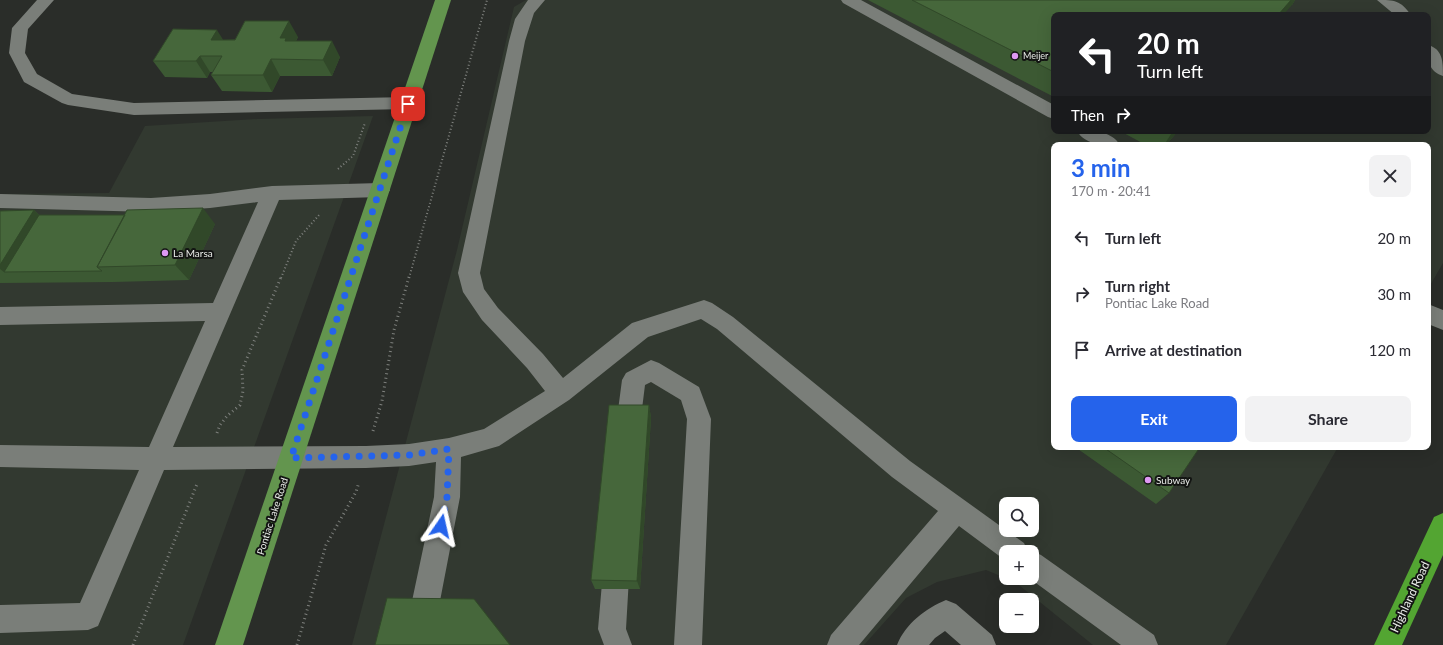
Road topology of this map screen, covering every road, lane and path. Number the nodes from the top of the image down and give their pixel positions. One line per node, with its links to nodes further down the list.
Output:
1 (46, 0): 10 (lane)
2 (443, 0): 11 (main road, Pontiac Lake Road)
3 (487, 0): 26 (path)
4 (537, 0): 23 (lane)
5 (849, 0): 12 (lane)
6 (1385, 0): 7 (lane)
7 (1401, 12)
8 (1431, 54): 9 (lane)
9 (1443, 70)
10 (372, 104): 11 (lane); 16 (path)
11 (408, 104): 15 (main road, Pontiac Lake Road)
12 (1051, 112)
13 (1091, 134): 14 (lane)
14 (1106, 142)
15 (380, 190): 16 (lane); 29 (main road, Pontiac Lake Road)
16 (332, 191): 17 (lane); 28 (path)
17 (272, 193): 18 (lane); 19 (lane)
18 (0, 201)
19 (220, 312): 21 (lane); 30 (lane)
20 (1431, 315): 22 (lane)
21 (0, 316)
22 (1443, 321)
23 (561, 393): 24 (lane); 31 (lane)
24 (449, 449): 26 (lane); 36 (lane)
25 (0, 456): 30 (lane)
26 (366, 457): 29 (lane); 41 (path)
27 (625, 457): 43 (lane)
28 (207, 458): 29 (lane); 30 (lane); 39 (path)
29 (291, 458): 40 (main road, Pontiac Lake Road)
30 (157, 459): 37 (lane)
31 (956, 510): 34 (lane); 44 (lane)
32 (1443, 526): 38 (highway, Highland Road)
33 (619, 535): 42 (lane)
34 (1005, 545)
35 (1039, 569): 47 (lane)
36 (426, 601)
37 (0, 619)
38 (1391, 644)
39 (133, 645)
40 (229, 645)
41 (297, 645)
42 (618, 645)
43 (688, 645)
44 (841, 645)
45 (911, 645): 46 (lane)
46 (982, 645)
47 (1144, 645)

